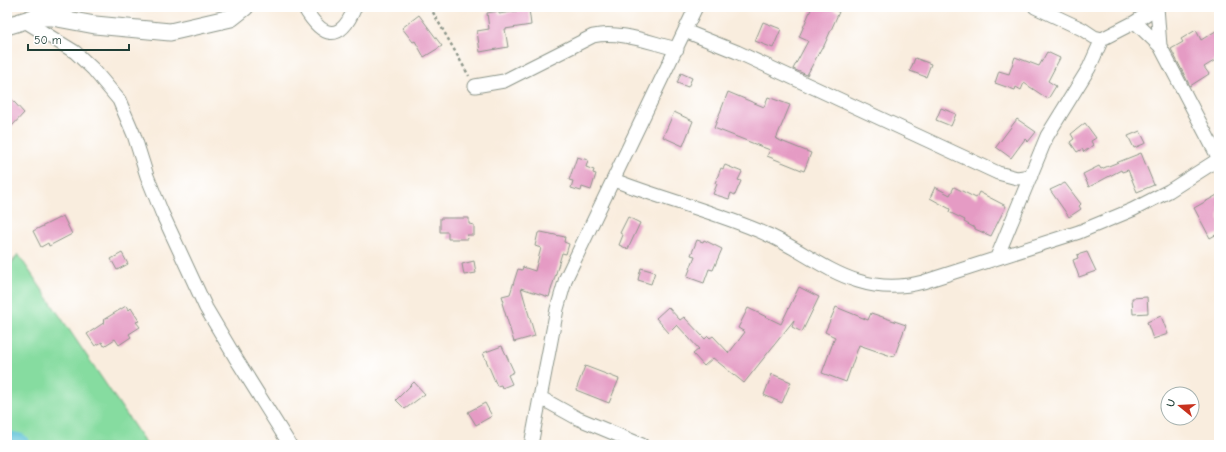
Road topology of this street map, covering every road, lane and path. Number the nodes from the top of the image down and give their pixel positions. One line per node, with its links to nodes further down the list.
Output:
1 (245, 7): 9 (main road)
2 (304, 7): 3 (street)
3 (355, 7)
4 (430, 7): 14 (path)
5 (696, 7): 10 (street)
6 (1035, 7): 11 (street)
7 (1157, 7): 8 (street); 12 (street)
8 (1134, 22): 11 (street); 12 (street)
9 (15, 23): 20 (street)
10 (685, 31): 13 (street); 15 (street)
11 (1102, 39): 15 (street)
12 (1160, 46): 17 (street)
13 (677, 49): 14 (street); 16 (street)
14 (475, 86)
15 (1030, 176): 17 (street)
16 (614, 180): 17 (street); 18 (street)
17 (998, 257)
18 (541, 398): 19 (street); 21 (street)
19 (533, 444)
20 (290, 445)
21 (642, 445)

